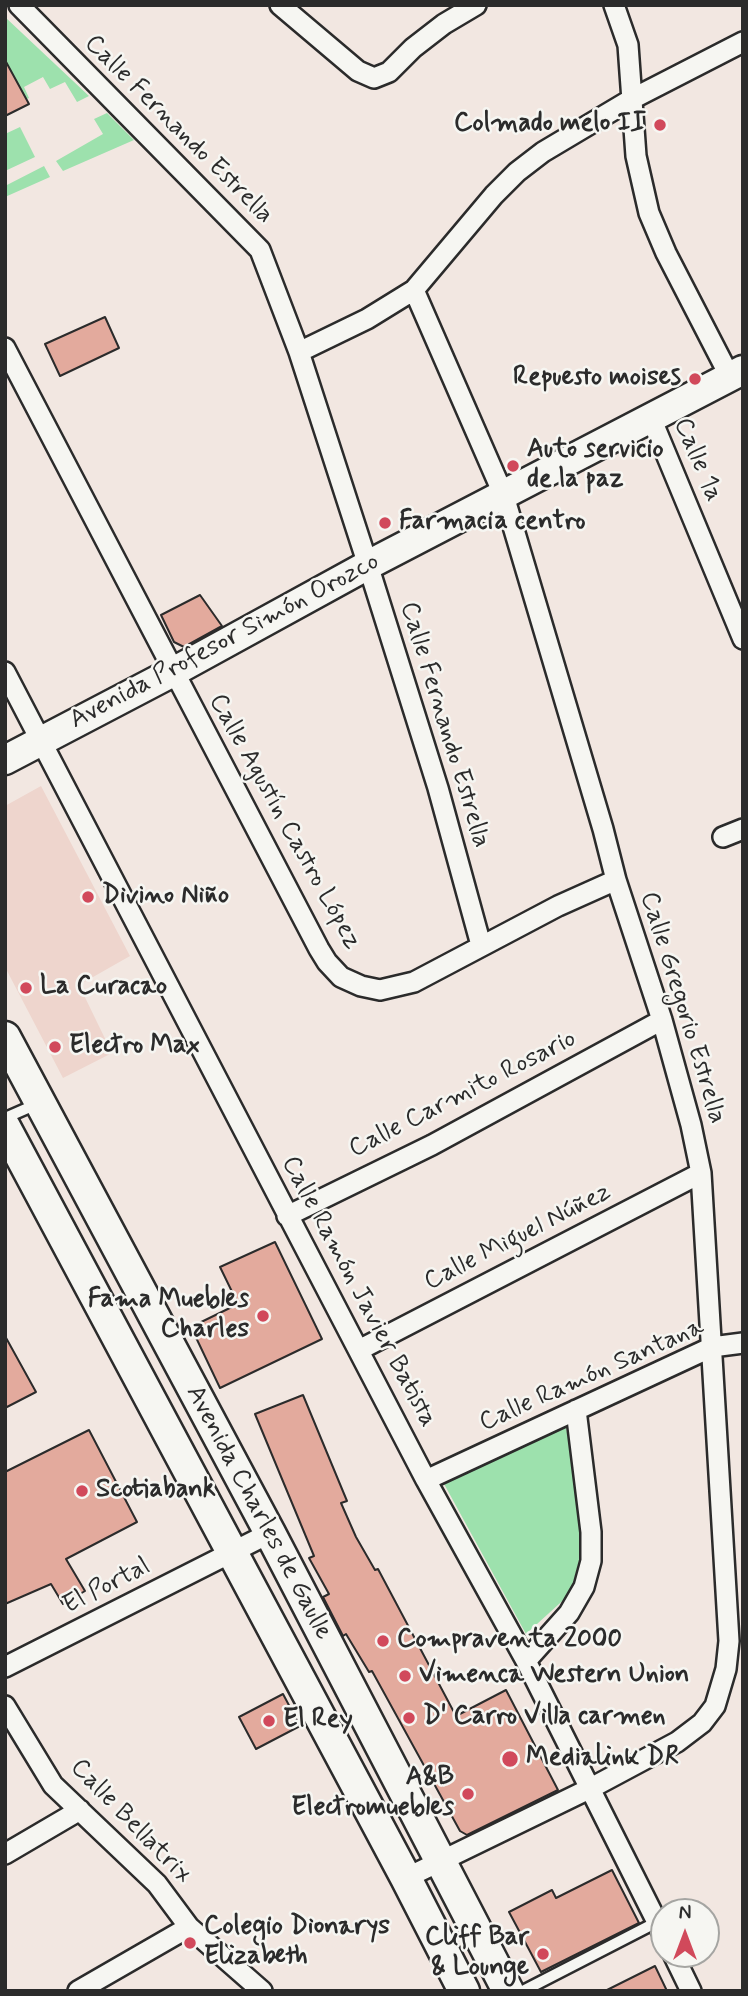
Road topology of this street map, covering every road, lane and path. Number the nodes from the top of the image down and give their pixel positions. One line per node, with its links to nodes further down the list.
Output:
1 (19, 5): 9 (street, Calle Fernando Estrella)
2 (280, 5): 3 (street)
3 (476, 5)
4 (614, 5): 6 (street)
5 (743, 41): 6 (street)
6 (632, 99): 7 (street); 10 (street)
7 (414, 290): 9 (street); 12 (street, Calle Gregorio Estrella)
8 (5, 348): 15 (street, Calle Agustín Castro López)
9 (299, 352): 13 (street, Calle Fernando Estrella)
10 (736, 373): 11 (main road, Avenida Profesor Simón Orozco)
11 (651, 418): 12 (main road, Avenida Profesor Simón Orozco); 14 (street, Calle 1a)
12 (504, 496): 13 (main road, Avenida Profesor Simón Orozco); 21 (street, Calle Gregorio Estrella)
13 (368, 565): 15 (main road, Avenida Profesor Simón Orozco); 22 (street, Calle Fernando Estrella)
14 (743, 639)
15 (173, 672): 17 (main road, Avenida Profesor Simón Orozco); 22 (street, Calle Agustín Castro López)
16 (5, 673): 17 (street, Calle Ramón Javier Batista)
17 (41, 741): 18 (main road, Avenida Profesor Simón Orozco); 29 (street, Calle Ramón Javier Batista)
18 (5, 760)
19 (743, 829): 20 (street)
20 (723, 837)
21 (616, 880): 22 (street, Calle Agustín Castro López); 23 (street, Calle Gregorio Estrella)
22 (481, 946)
23 (662, 1020): 28 (street, Calle Gregorio Estrella); 29 (street, Calle Carmito Rosario)
24 (5, 1037): 25 (main road, Avenida Charles de Gaulle)
25 (40, 1103): 26 (lane); 35 (main road, Avenida Charles de Gaulle)
26 (5, 1118)
27 (5, 1127): 36 (main road, Avenida Charles de Gaulle)
28 (701, 1173): 31 (street, Calle Gregorio Estrella); 32 (street, Calle Miguel Núñez)
29 (287, 1216): 32 (street, Calle Ramón Javier Batista)
30 (743, 1343): 31 (street, Calle Ramón Santana)
31 (712, 1347): 33 (street, Calle Ramón Santana); 40 (street, Calle Gregorio Estrella)
32 (359, 1350): 34 (street, Calle Ramón Javier Batista)
33 (576, 1410): 34 (street, Calle Ramón Santana); 37 (street)
34 (426, 1480): 37 (street, Calle Ramón Javier Batista)
35 (270, 1533): 36 (street, El Portal); 43 (main road, Avenida Charles de Gaulle)
36 (232, 1554): 38 (street, El Portal); 44 (main road, Avenida Charles de Gaulle)
37 (526, 1661): 40 (street, Calle Ramón Javier Batista)
38 (5, 1667)
39 (5, 1706): 41 (street, Calle Bellatrix)
40 (591, 1788): 43 (street, Calle Gregorio Estrella); 45 (street, Calle Ramón Javier Batista)
41 (80, 1810): 42 (street); 46 (street, Calle Bellatrix)
42 (5, 1854)
43 (440, 1862): 44 (street, Calle Gregorio Estrella); 52 (main road, Avenida Charles de Gaulle)
44 (406, 1878): 51 (main road, Avenida Charles de Gaulle)
45 (650, 1909)
46 (189, 1927): 49 (street); 50 (street, Calle Bellatrix)
47 (650, 1934): 53 (lane)
48 (680, 1968): 54 (street)
49 (78, 1991)
50 (262, 1991)
51 (464, 1991)
52 (508, 1991)
53 (523, 1991)
54 (691, 1991)

